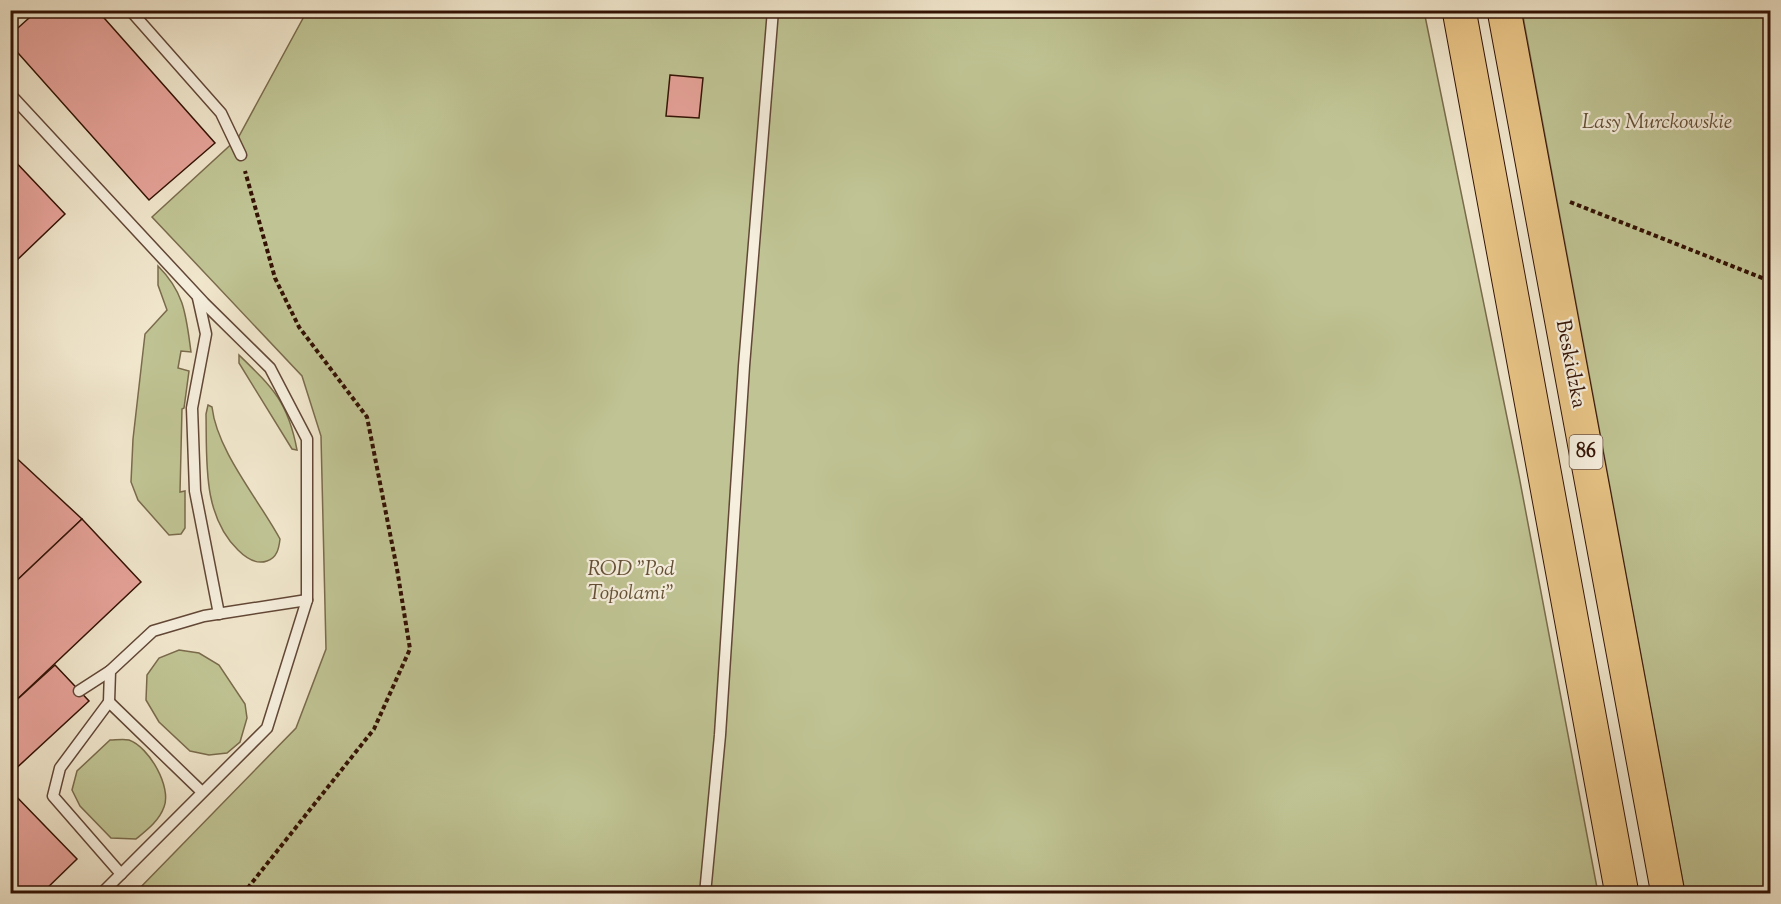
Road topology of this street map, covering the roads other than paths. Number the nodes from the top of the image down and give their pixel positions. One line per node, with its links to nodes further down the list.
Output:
1 (130, 10): 6 (lane)
2 (773, 10): 16 (lane)
3 (1459, 10): 17 (main road, 86)
4 (1504, 10): 18 (main road, Beskidzka / 86)
5 (10, 94): 7 (lane)
6 (241, 156)
7 (197, 295): 8 (lane); 9 (lane)
8 (307, 600): 9 (lane); 13 (lane)
9 (219, 614): 10 (lane)
10 (110, 671): 11 (lane); 12 (lane)
11 (79, 691)
12 (109, 702): 13 (lane); 14 (lane)
13 (202, 792): 14 (lane)
14 (121, 874): 15 (lane)
15 (101, 894)
16 (705, 894)
17 (1622, 894)
18 (1668, 894)

